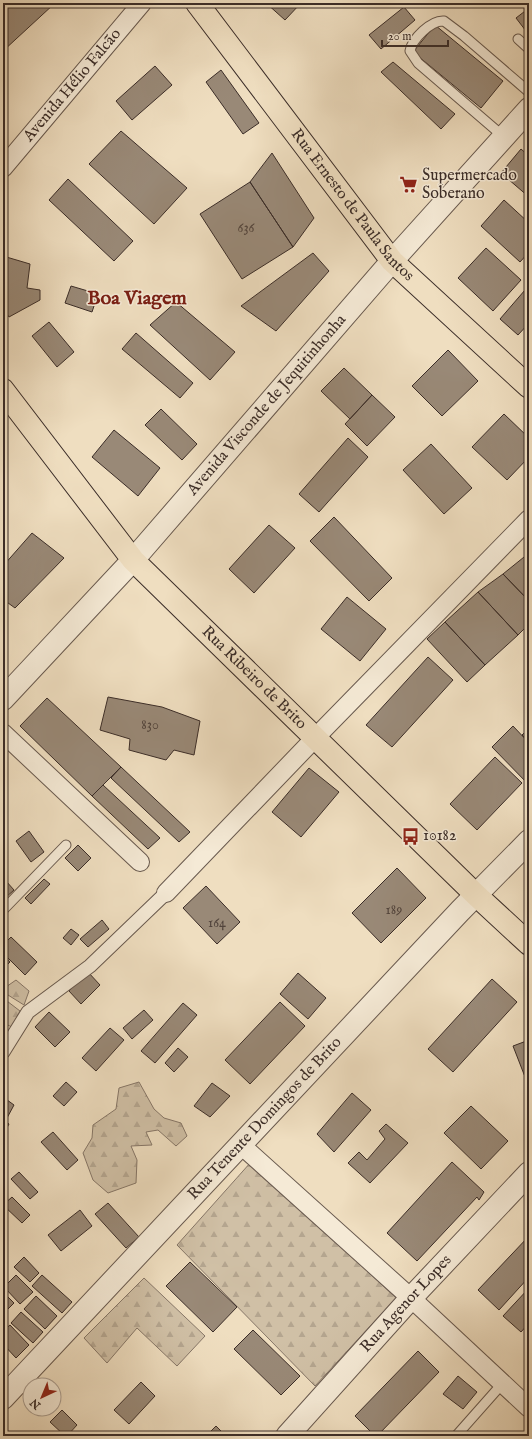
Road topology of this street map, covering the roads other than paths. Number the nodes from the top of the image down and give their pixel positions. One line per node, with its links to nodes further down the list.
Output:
1 (142, 3): 8 (street, Avenida Hélio Falcão)
2 (197, 3): 9 (main road, Rua Ernesto de Paula Santos)
3 (518, 39): 4 (lane)
4 (529, 49)
5 (529, 92): 7 (lane)
6 (529, 109): 7 (street, Avenida Visconde de Jequitinhonha)
7 (504, 137): 9 (street, Avenida Visconde de Jequitinhonha)
8 (3, 168)
9 (392, 261): 10 (main road, Rua Ernesto de Paula Santos); 13 (street, Avenida Visconde de Jequitinhonha)
10 (529, 387)
11 (3, 390): 13 (main road, Rua Ribeiro de Brito)
12 (529, 519): 16 (street)
13 (133, 560): 14 (street, Avenida Visconde de Jequitinhonha); 16 (main road, Rua Ribeiro de Brito)
14 (3, 699)
15 (3, 733): 19 (street)
16 (315, 738): 20 (street); 21 (main road, Rua Ribeiro de Brito)
17 (529, 841): 21 (street, Rua Tenente Domingos de Brito)
18 (66, 845): 22 (lane)
19 (140, 862)
20 (166, 893): 24 (street)
21 (476, 895): 23 (main road, Rua Ribeiro de Brito); 25 (street, Rua Tenente Domingos de Brito)
22 (3, 910)
23 (529, 944)
24 (3, 1052)
25 (241, 1145): 27 (street); 29 (street, Rua Tenente Domingos de Brito)
26 (529, 1173): 27 (street, Rua Agenor Lopes)
27 (411, 1298): 28 (street); 31 (street, Rua Agenor Lopes)
28 (502, 1384): 30 (street); 32 (lane)
29 (3, 1398)
30 (529, 1408)
31 (287, 1436)
32 (456, 1436)

